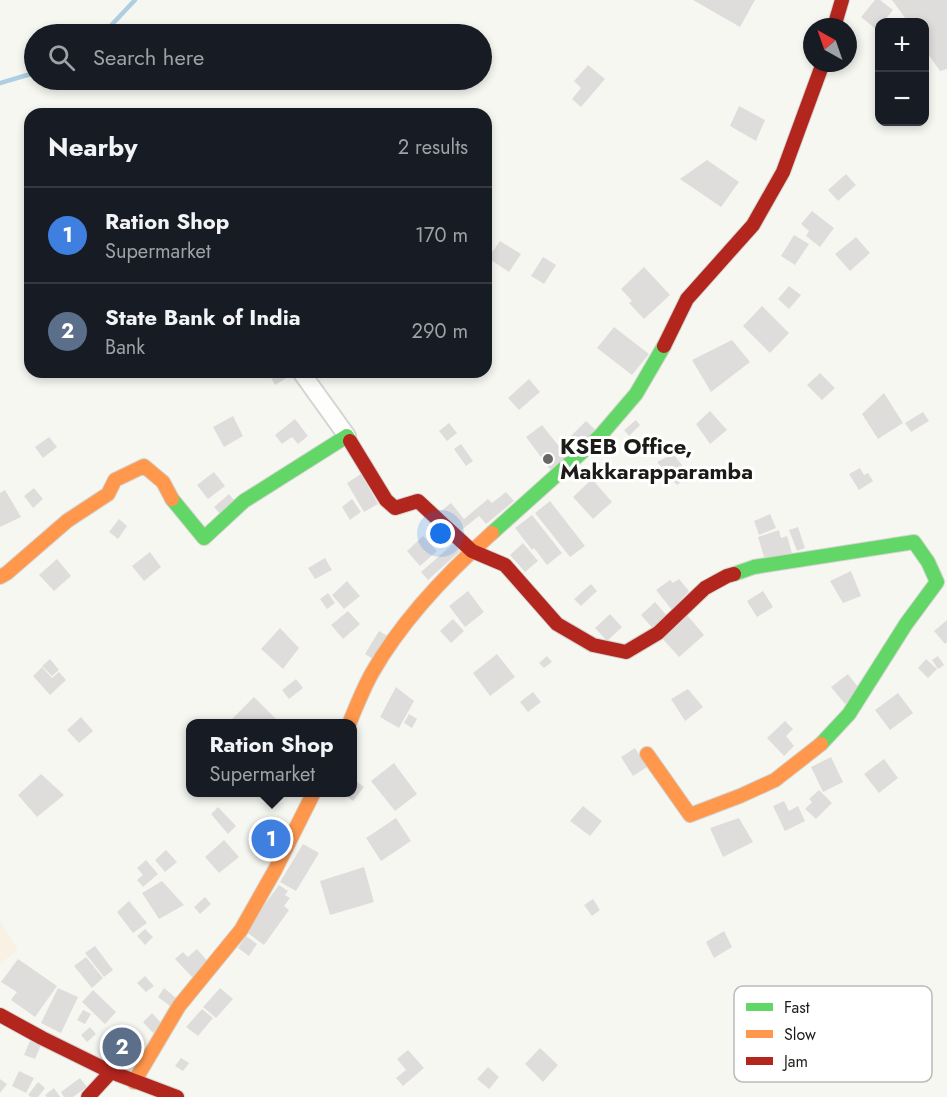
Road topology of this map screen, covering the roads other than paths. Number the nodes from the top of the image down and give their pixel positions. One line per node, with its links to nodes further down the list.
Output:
1 (842, 0): 2 (main road)
2 (837, 18)
3 (820, 72): 6 (main road)
4 (305, 378): 5 (street)
5 (347, 436): 6 (main road); 7 (main road)
6 (472, 551): 8 (main road); 9 (main road)
7 (0, 577)
8 (351, 719)
9 (647, 754)
10 (312, 797): 13 (main road)
11 (0, 1015): 12 (main road)
12 (111, 1072): 13 (main road); 14 (main road)
13 (134, 1082): 15 (main road)
14 (88, 1097)
15 (177, 1097)

